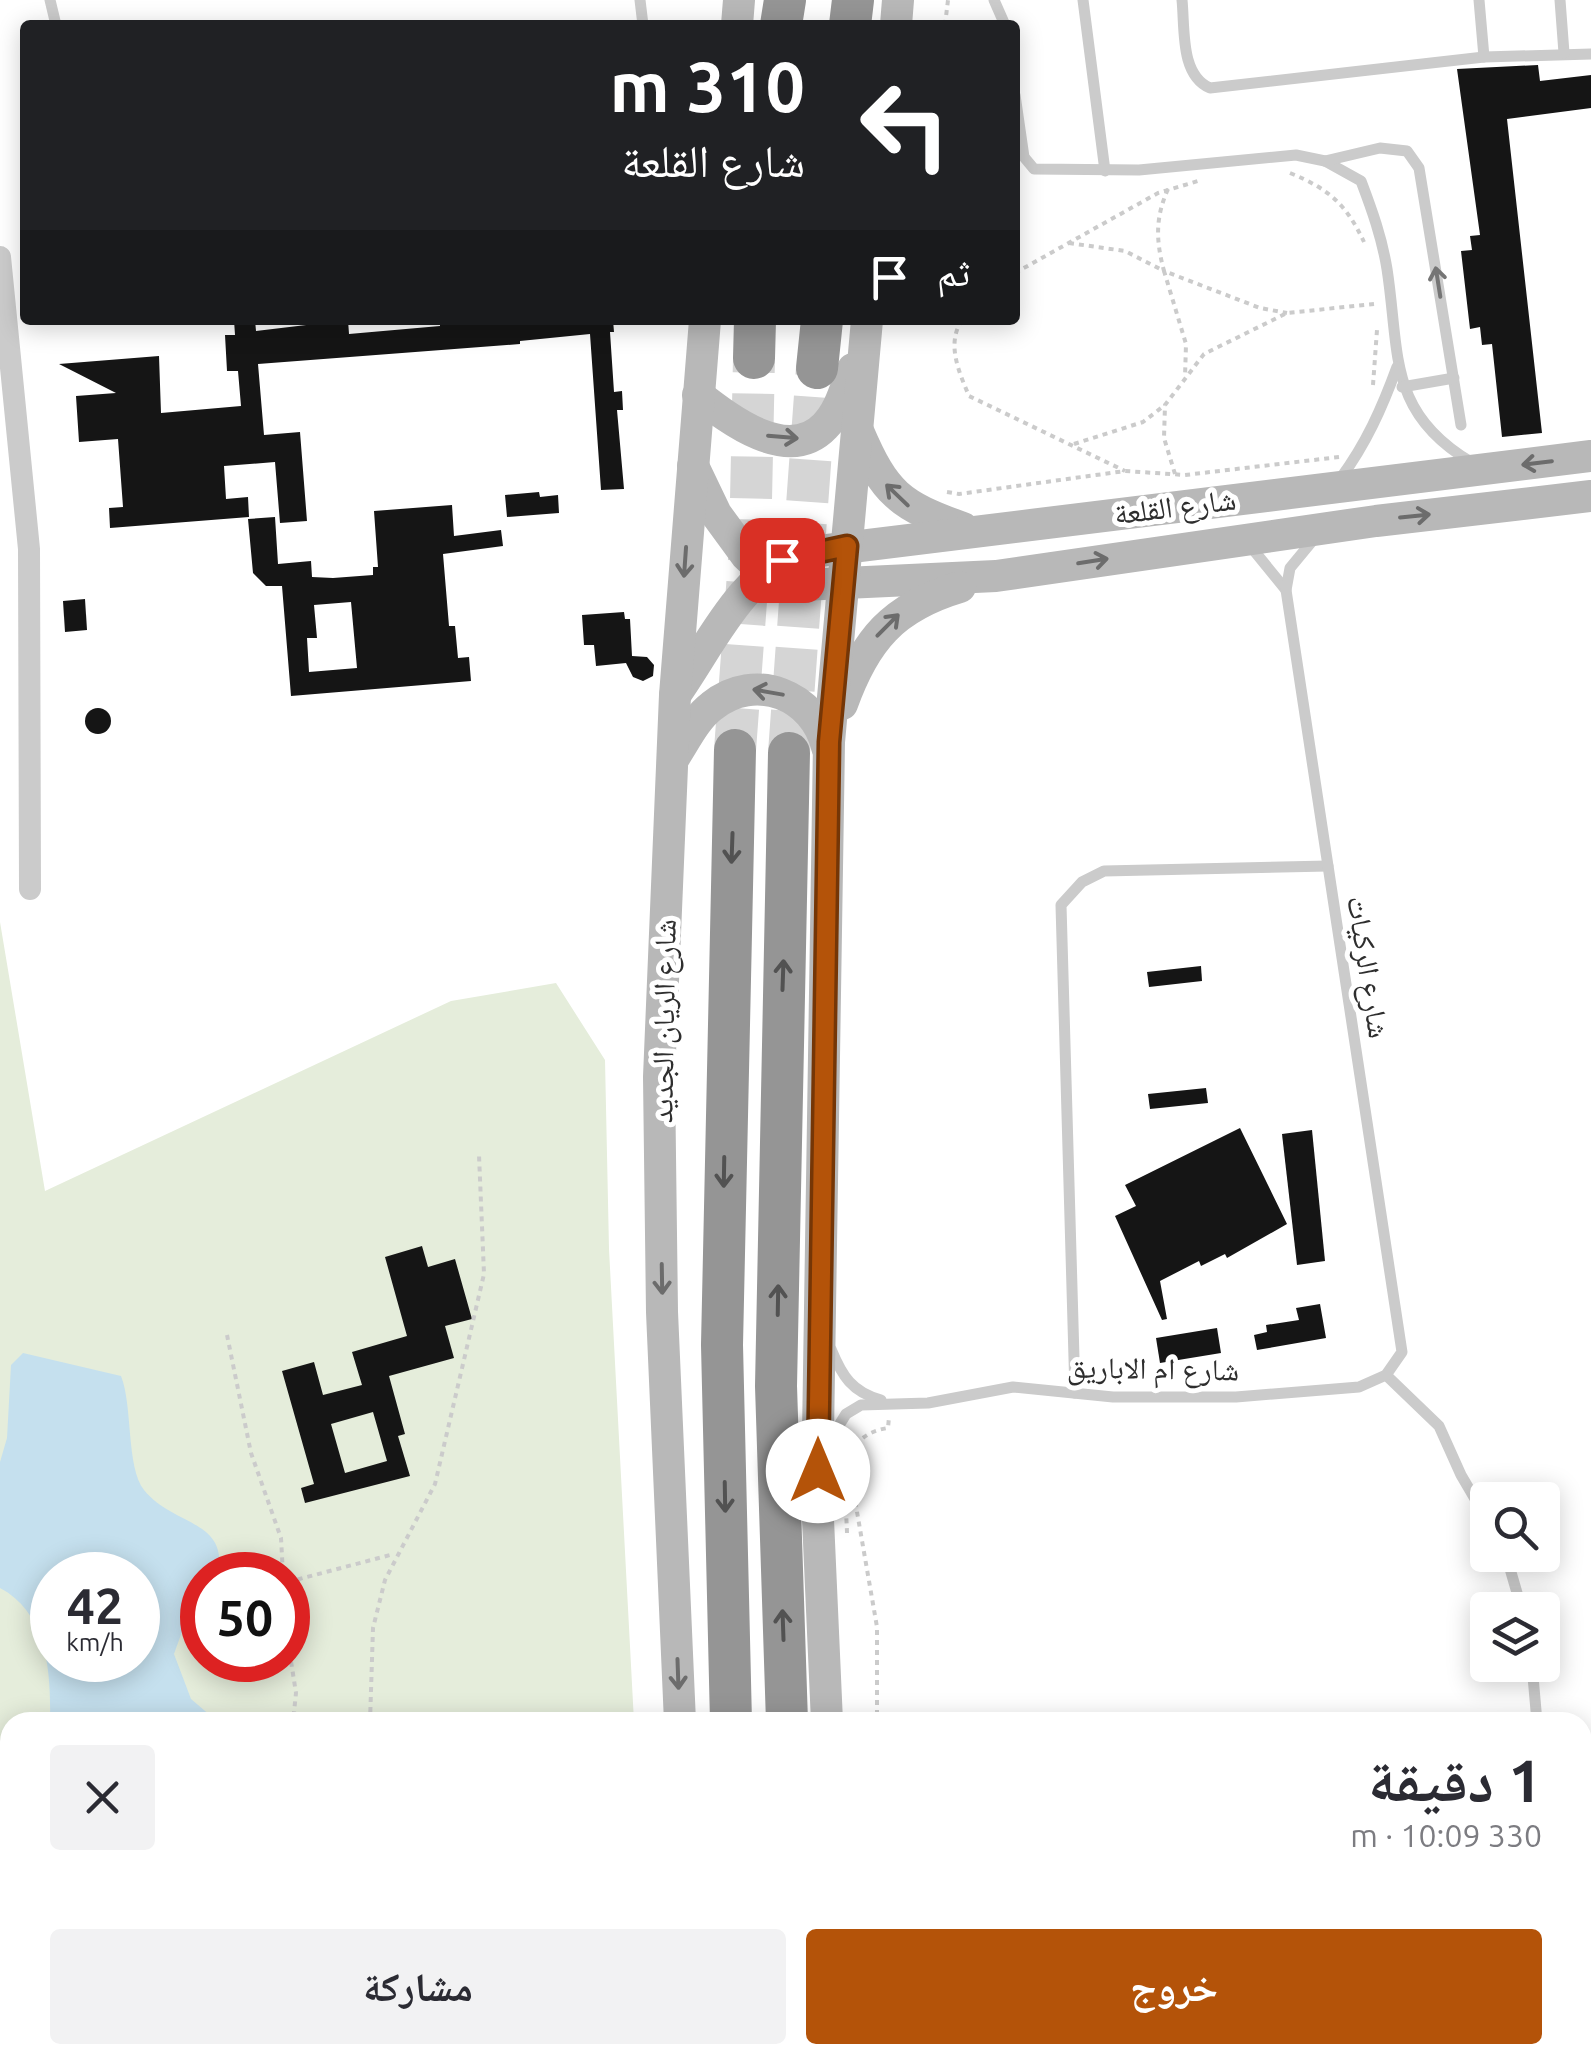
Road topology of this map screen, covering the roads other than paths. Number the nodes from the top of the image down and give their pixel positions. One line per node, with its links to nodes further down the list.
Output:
1 (1083, 0): 10 (lane)
2 (1182, 0): 7 (lane)
3 (1479, 0): 7 (lane)
4 (1560, 0): 5 (lane)
5 (1564, 53): 6 (lane); 7 (lane)
6 (1591, 54)
7 (1484, 57)
8 (1020, 129): 10 (lane)
9 (1325, 161): 10 (lane); 17 (lane); 18 (lane, one-way to 9)
10 (1105, 171)
11 (0, 258): 15 (street)
12 (705, 325): 20 (main road, شارع الريان الجديد)
13 (821, 325): 16 (highway)
14 (867, 326): 20 (main road, one-way to 14); 22 (main road)
15 (5, 357): 41 (street)
16 (817, 368)
17 (1397, 368): 19 (lane); 26 (lane)
18 (1454, 378): 19 (lane); 21 (lane)
19 (1402, 387): 25 (lane)
20 (698, 394): 24 (main road, شارع الريان الجديد)
21 (1461, 424)
22 (857, 428): 29 (main road, one-way to 22); 31 (main road)
23 (1591, 456): 25 (main road, شارع القلعة, one-way to 25)
24 (691, 462): 32 (main road); 36 (main road, شارع الريان الجديد, one-way to 36)
25 (1483, 469): 26 (main road, شارع القلعة)
26 (1333, 488): 29 (main road, شارع القلعة)
27 (1591, 496): 28 (main road, شارع القلعة, one-way to 27)
28 (1329, 527): 30 (main road, شارع القلعة); 35 (lane)
29 (967, 530): 31 (main road, شارع القلعة)
30 (1232, 540): 33 (main road, شارع القلعة, one-way to 30); 35 (lane, شارع الركيات)
31 (847, 546): 32 (main road, شارع القلعة); 34 (main road)
32 (764, 572): 34 (main road, شارع القلعة); 36 (main road, شارع القلعة)
33 (996, 576): 34 (main road, شارع القلعة); 38 (main road, one-way to 33)
34 (843, 583): 38 (main road)
35 (1286, 590): 40 (lane, شارع الركيات)
36 (675, 695): 39 (main road, شارع الريان الجديد)
37 (735, 750): 50 (highway, one-way to 50)
38 (816, 750): 39 (main road, one-way to 39); 42 (main road); 51 (highway, one-way to 38)
39 (674, 758): 49 (main road, شارع الريان الجديد, one-way to 49)
40 (1328, 866): 43 (lane, شارع الركيات); 44 (lane)
41 (30, 889)
42 (818, 1310): 45 (lane, شارع ام الاباريق); 46 (main road)
43 (1386, 1375): 44 (lane, شارع ام الاباريق); 47 (lane)
44 (1075, 1393): 45 (lane, شارع ام الاباريق)
45 (890, 1402): 46 (lane, شارع ام الاباريق)
46 (818, 1471): 52 (main road)
47 (1470, 1491)
48 (1533, 1682): 53 (lane)
49 (680, 1712)
50 (730, 1712)
51 (787, 1712)
52 (827, 1712)
53 (1536, 1712)

